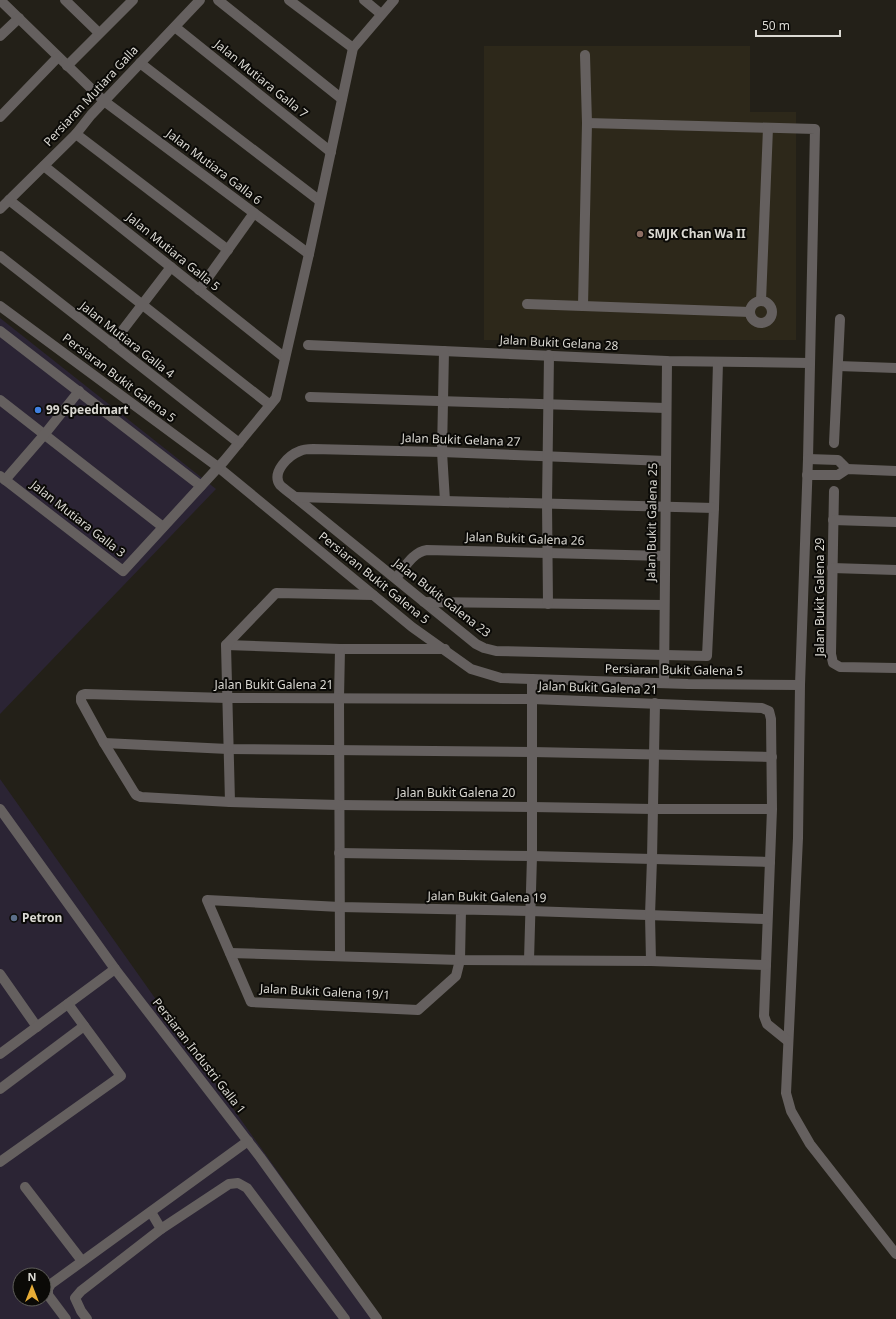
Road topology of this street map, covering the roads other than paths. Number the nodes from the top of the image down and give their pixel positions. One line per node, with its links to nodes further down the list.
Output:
1 (0, 0): 10 (street, Jalan Mutiara Galla 6)
2 (65, 0): 12 (street)
3 (132, 0): 12 (street)
4 (200, 0): 11 (street, Persiaran Mutiara Galla)
5 (218, 0): 19 (street)
6 (289, 0): 14 (street)
7 (364, 0): 9 (street)
8 (394, 0): 9 (street)
9 (381, 14): 14 (street)
10 (19, 18): 13 (street); 16 (street, Jalan Mutiara Galla 6)
11 (175, 27): 17 (street, Persiaran Mutiara Galla); 25 (street, Jalan Mutiara Galla 7)
12 (99, 33): 18 (street)
13 (0, 36)
14 (353, 48): 19 (street, Jalan Mutiara Galla 3)
15 (585, 55): 22 (street)
16 (58, 57): 18 (street, Jalan Mutiara Galla 6); 21 (street)
17 (140, 64): 20 (street, Persiaran Mutiara Galla); 28 (street)
18 (67, 66): 20 (street, Jalan Mutiara Galla 6)
19 (342, 99): 25 (street, Jalan Mutiara Galla 3)
20 (104, 101): 24 (street, Persiaran Mutiara Galla); 30 (street, Jalan Mutiara Galla 6)
21 (0, 117)
22 (587, 123): 23 (street); 40 (street)
23 (768, 128): 36 (street); 51 (street)
24 (76, 134): 26 (street, Persiaran Mutiara Galla); 31 (street)
25 (331, 152): 28 (street, Jalan Mutiara Galla 3)
26 (44, 166): 27 (street, Persiaran Mutiara Galla); 34 (street, Jalan Mutiara Galla 5)
27 (9, 200): 29 (street, Persiaran Mutiara Galla); 37 (street)
28 (320, 201): 32 (street, Jalan Mutiara Galla 3)
29 (0, 209)
30 (254, 213): 31 (street); 32 (street, Jalan Mutiara Galla 6)
31 (228, 250): 35 (street)
32 (309, 254): 48 (street, Jalan Mutiara Galla 3)
33 (0, 256): 44 (street, Jalan Mutiara Galla 4)
34 (171, 267): 35 (street, Jalan Mutiara Galla 5); 37 (street)
35 (200, 290): 48 (street, Jalan Mutiara Galla 5)
36 (761, 301): 41 (street); 41 (street)
37 (142, 304): 44 (street); 59 (street)
38 (527, 304): 40 (street)
39 (0, 306): 68 (street, Persiaran Bukit Galena 5)
40 (583, 306): 41 (street)
41 (750, 312)
42 (840, 320): 52 (street)
43 (0, 331): 54 (street)
44 (112, 344): 62 (street, Jalan Mutiara Galla 4)
45 (308, 345): 46 (street, Jalan Bukit Gelana 28)
46 (444, 351): 47 (street, Jalan Bukit Gelana 28); 57 (street)
47 (549, 356): 49 (street, Jalan Bukit Gelana 28); 58 (street)
48 (285, 358): 59 (street, Jalan Mutiara Galla 3)
49 (667, 361): 50 (street, Jalan Bukit Gelana 28); 60 (street, Jalan Bukit Galena 25)
50 (718, 362): 51 (street, Jalan Bukit Gelana 28); 80 (street)
51 (810, 363): 66 (street)
52 (838, 366): 53 (street); 63 (street)
53 (896, 368)
54 (79, 391): 61 (street); 74 (street)
55 (310, 397): 57 (street)
56 (0, 400): 61 (street)
57 (443, 401): 58 (street); 64 (street)
58 (548, 404): 60 (street); 65 (street)
59 (270, 405): 62 (street, Jalan Mutiara Galla 3)
60 (666, 408): 67 (street, Jalan Bukit Galena 25)
61 (44, 435): 72 (street); 83 (street)
62 (238, 443): 68 (street, Jalan Mutiara Galla 3)
63 (834, 443)
64 (442, 452): 65 (street, Jalan Bukit Gelana 27); 73 (street, Jalan Bukit Gelana 27); 77 (street)
65 (548, 456): 67 (street, Jalan Bukit Gelana 27); 78 (street)
66 (808, 459): 69 (street); 71 (street)
67 (666, 461): 79 (street, Jalan Bukit Galena 25)
68 (218, 467): 74 (street, Jalan Mutiara Galla 3); 89 (street, Persiaran Bukit Galena 5)
69 (847, 469): 70 (street); 71 (street)
70 (896, 471)
71 (807, 474): 100 (street)
72 (3, 478): 83 (street, Jalan Mutiara Galla 3)
73 (280, 485): 76 (street, Jalan Bukit Galena 23)
74 (201, 486): 83 (street, Jalan Mutiara Galla 3)
75 (834, 491): 81 (street, Jalan Bukit Galena 29)
76 (295, 497): 77 (street); 88 (street, Jalan Bukit Galena 23)
77 (445, 501): 78 (street)
78 (547, 503): 79 (street); 84 (street)
79 (665, 506): 80 (street); 85 (street, Jalan Bukit Galena 25)
80 (714, 508): 96 (street, Jalan Bukit Galena 23)
81 (833, 520): 82 (street); 86 (street, Jalan Bukit Galena 29)
82 (896, 522)
83 (164, 527)
84 (547, 553): 85 (street, Jalan Bukit Galena 26); 88 (street, Jalan Bukit Galena 26); 91 (street)
85 (665, 556): 92 (street, Jalan Bukit Galena 25)
86 (832, 568): 87 (street); 97 (street, Jalan Bukit Galena 29)
87 (896, 570)
88 (396, 578): 90 (street, Jalan Bukit Galena 23)
89 (373, 595): 93 (street); 95 (street, Persiaran Bukit Galena 5)
90 (424, 602): 91 (street); 96 (street, Jalan Bukit Galena 23)
91 (548, 604): 92 (street)
92 (664, 605): 96 (street, Jalan Bukit Galena 25)
93 (226, 645): 94 (street); 101 (street)
94 (340, 649): 95 (street); 102 (street)
95 (444, 649): 98 (street, Persiaran Bukit Galena 5)
96 (664, 655): 99 (street, Jalan Bukit Galena 25)
97 (896, 668)
98 (532, 679): 99 (street, Persiaran Bukit Galena 5); 103 (street)
99 (664, 683): 100 (street, Persiaran Bukit Galena 5)
100 (800, 685): 139 (street)
101 (226, 698): 102 (street, Jalan Bukit Galena 21); 105 (street, Jalan Bukit Galena 21); 106 (street)
102 (338, 698): 103 (street, Jalan Bukit Galena 21); 107 (street)
103 (532, 699): 104 (street, Jalan Bukit Galena 21); 108 (street)
104 (655, 703): 109 (street); 110 (street, Jalan Bukit Galena 21)
105 (104, 743): 106 (street); 111 (street, Jalan Bukit Galena 20)
106 (228, 749): 107 (street); 111 (street)
107 (339, 750): 108 (street); 112 (street)
108 (532, 752): 109 (street); 113 (street)
109 (654, 755): 110 (street); 116 (street)
110 (772, 757): 115 (street, Jalan Bukit Galena 21)
111 (230, 802): 112 (street, Jalan Bukit Galena 20)
112 (339, 805): 113 (street, Jalan Bukit Galena 20); 118 (street)
113 (532, 807): 116 (street, Jalan Bukit Galena 20); 119 (street)
114 (0, 809): 117 (street, Persiaran Industri Galla 1)
115 (772, 809): 116 (street, Jalan Bukit Galena 20); 121 (street, Jalan Bukit Galena 21)
116 (653, 810): 120 (street)
117 (3, 820): 134 (street, Persiaran Industri Galla 1)
118 (340, 853): 119 (street); 123 (street)
119 (532, 856): 120 (street); 125 (street)
120 (652, 859): 121 (street); 126 (street)
121 (770, 862): 127 (street, Jalan Bukit Galena 21)
122 (207, 900): 123 (street, Jalan Bukit Galena 19); 128 (street, Jalan Bukit Galena 19/1)
123 (340, 907): 124 (street, Jalan Bukit Galena 19); 129 (street)
124 (461, 910): 125 (street, Jalan Bukit Galena 19); 130 (street)
125 (530, 911): 126 (street, Jalan Bukit Galena 19); 131 (street)
126 (650, 916): 127 (street, Jalan Bukit Galena 19); 132 (street)
127 (767, 919): 133 (street, Jalan Bukit Galena 21)
128 (230, 953): 129 (street); 130 (street, Jalan Bukit Galena 19/1)
129 (340, 956): 130 (street)
130 (460, 960): 131 (street)
131 (529, 960): 132 (street)
132 (651, 961): 133 (street)
133 (766, 965): 139 (street, Jalan Bukit Galena 21)
134 (115, 969): 136 (street); 142 (street, Persiaran Industri Galla 1)
135 (0, 974): 138 (street)
136 (68, 1004): 137 (street); 138 (street)
137 (84, 1026): 141 (street); 143 (street)
138 (37, 1027): 140 (street)
139 (788, 1041): 147 (street)
140 (0, 1054)
141 (0, 1089)
142 (248, 1141): 145 (street); 152 (street, Persiaran Industri Galla 1)
143 (0, 1162)
144 (25, 1187): 148 (street)
145 (151, 1212): 146 (street); 148 (street)
146 (161, 1229): 150 (street); 151 (street)
147 (896, 1254)
148 (82, 1261): 149 (street)
149 (66, 1319)
150 (87, 1319)
151 (345, 1319)
152 (377, 1319)

